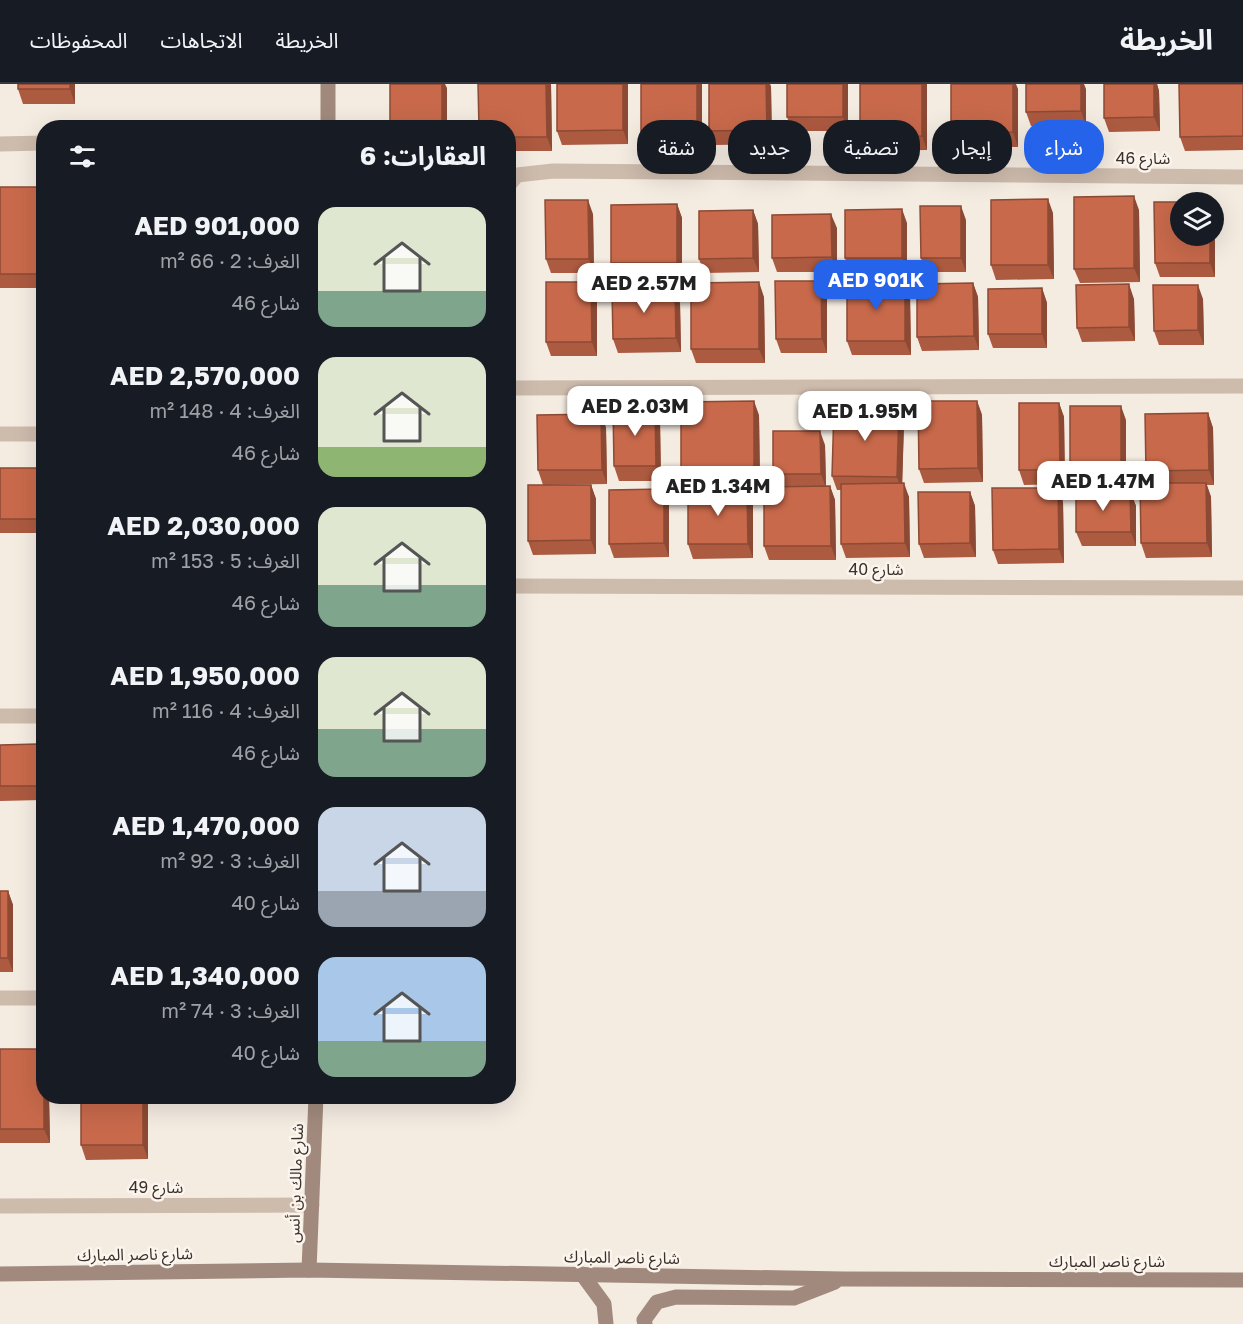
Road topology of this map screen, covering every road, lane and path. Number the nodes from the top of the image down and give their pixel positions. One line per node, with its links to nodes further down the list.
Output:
1 (328, 84): 2 (street)
2 (328, 120)
3 (36, 143): 4 (street)
4 (0, 144)
5 (516, 176): 6 (street, شارع 46)
6 (1243, 177)
7 (1243, 386): 8 (street)
8 (516, 388)
9 (0, 434): 10 (street)
10 (36, 434)
11 (516, 586): 12 (street, شارع 40)
12 (1243, 588)
13 (0, 716): 14 (street)
14 (36, 716)
15 (0, 998): 16 (street)
16 (36, 998)
17 (316, 1104): 18 (street, شارع مالك بن أنس)
18 (312, 1205): 19 (street, شارع 49); 20 (street, شارع مالك بن أنس)
19 (0, 1206)
20 (309, 1270): 21 (street, شارع ناصر المبارك); 22 (street, شارع ناصر المبارك)
21 (0, 1274)
22 (582, 1274): 23 (street, شارع ناصر المبارك); 25 (street)
23 (844, 1279): 24 (street, شارع ناصر المبارك); 26 (street)
24 (1243, 1280)
25 (606, 1324)
26 (645, 1324)

